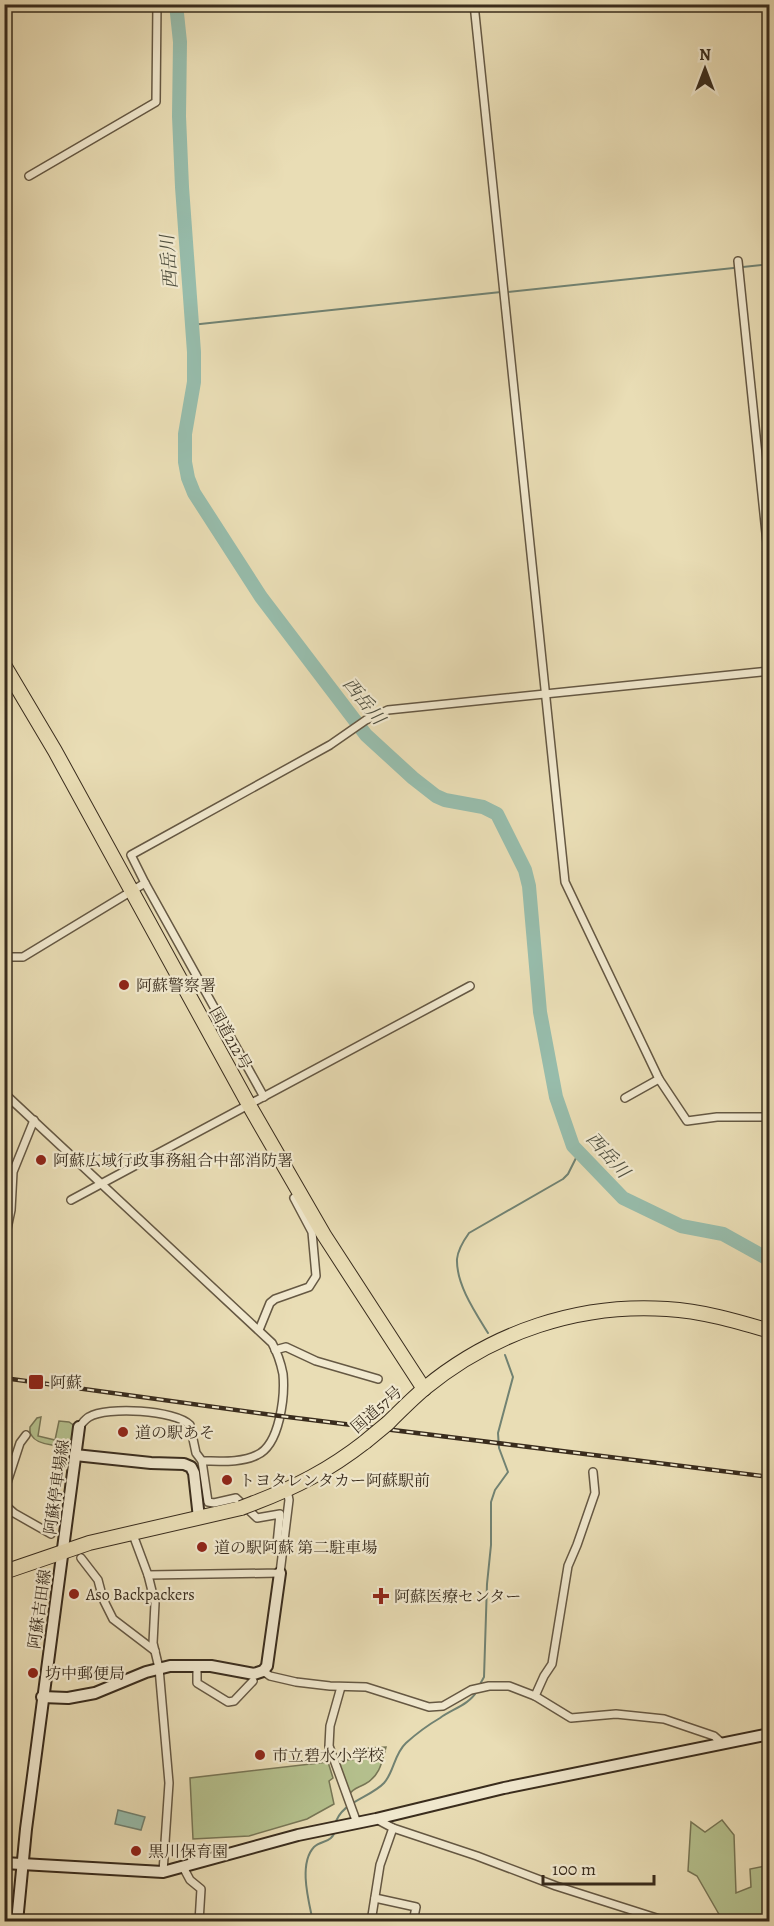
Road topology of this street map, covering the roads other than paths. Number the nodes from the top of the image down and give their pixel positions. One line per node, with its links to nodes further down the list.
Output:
1 (157, 4): 3 (street)
2 (474, 4): 8 (street)
3 (29, 176)
4 (738, 261): 5 (street)
5 (770, 572)
6 (4, 665): 10 (highway, 国道212号)
7 (770, 671): 8 (street)
8 (547, 694): 9 (street); 13 (street)
9 (145, 883): 10 (street); 15 (street)
10 (130, 891): 11 (street); 17 (highway, 国道212号)
11 (4, 957)
12 (470, 986): 15 (street)
13 (659, 1079): 16 (street); 18 (street)
14 (4, 1093): 19 (street)
15 (264, 1097): 17 (street)
16 (625, 1098)
17 (249, 1105): 20 (street); 21 (highway, 国道212号)
18 (770, 1117)
19 (34, 1120): 20 (street); 23 (street)
20 (102, 1184): 22 (street); 24 (street)
21 (300, 1194): 24 (street); 28 (highway, 国道212号)
22 (71, 1200)
23 (4, 1243)
24 (259, 1330): 26 (street)
25 (770, 1331): 28 (highway, 国道57号)
26 (275, 1350): 27 (street); 32 (street)
27 (378, 1379)
28 (424, 1389): 34 (highway, 国道57号, bridge)
29 (79, 1427): 31 (street, 阿蘇停車場線); 32 (street)
30 (26, 1436): 35 (street)
31 (75, 1455): 37 (street); 41 (street, 阿蘇停車場線)
32 (202, 1461): 40 (street)
33 (593, 1472): 52 (street)
34 (287, 1490): 37 (highway, 国道57号); 40 (street)
35 (4, 1492)
36 (4, 1504): 39 (street)
37 (199, 1518): 38 (highway, 国道57号)
38 (132, 1532): 41 (highway, 国道57号); 45 (street)
39 (51, 1534)
40 (283, 1547): 44 (street)
41 (63, 1551): 43 (highway, 国道57号); 53 (street, 阿蘇吉田線)
42 (81, 1558): 46 (street)
43 (4, 1572)
44 (280, 1574): 45 (street); 49 (street)
45 (148, 1575): 46 (street)
46 (155, 1651): 48 (street)
47 (197, 1665): 48 (street); 49 (street); 50 (street)
48 (159, 1668): 53 (street); 62 (street)
49 (263, 1671): 51 (street)
50 (253, 1681)
51 (341, 1687): 52 (street); 57 (street)
52 (535, 1696): 55 (street)
53 (42, 1697): 60 (street, 阿蘇吉田線)
54 (770, 1734): 55 (street)
55 (723, 1744): 56 (street)
56 (376, 1819): 57 (street); 58 (street)
57 (357, 1823): 61 (street)
58 (393, 1828): 63 (street); 64 (street)
59 (4, 1863): 60 (street)
60 (22, 1863): 62 (street); 65 (street, 阿蘇吉田線)
61 (183, 1867): 62 (street); 66 (street)
62 (163, 1872)
63 (375, 1898): 67 (street); 68 (street)
64 (658, 1920): 69 (street)
65 (18, 1922)
66 (199, 1922)
67 (370, 1922)
68 (413, 1922)
69 (669, 1922)

